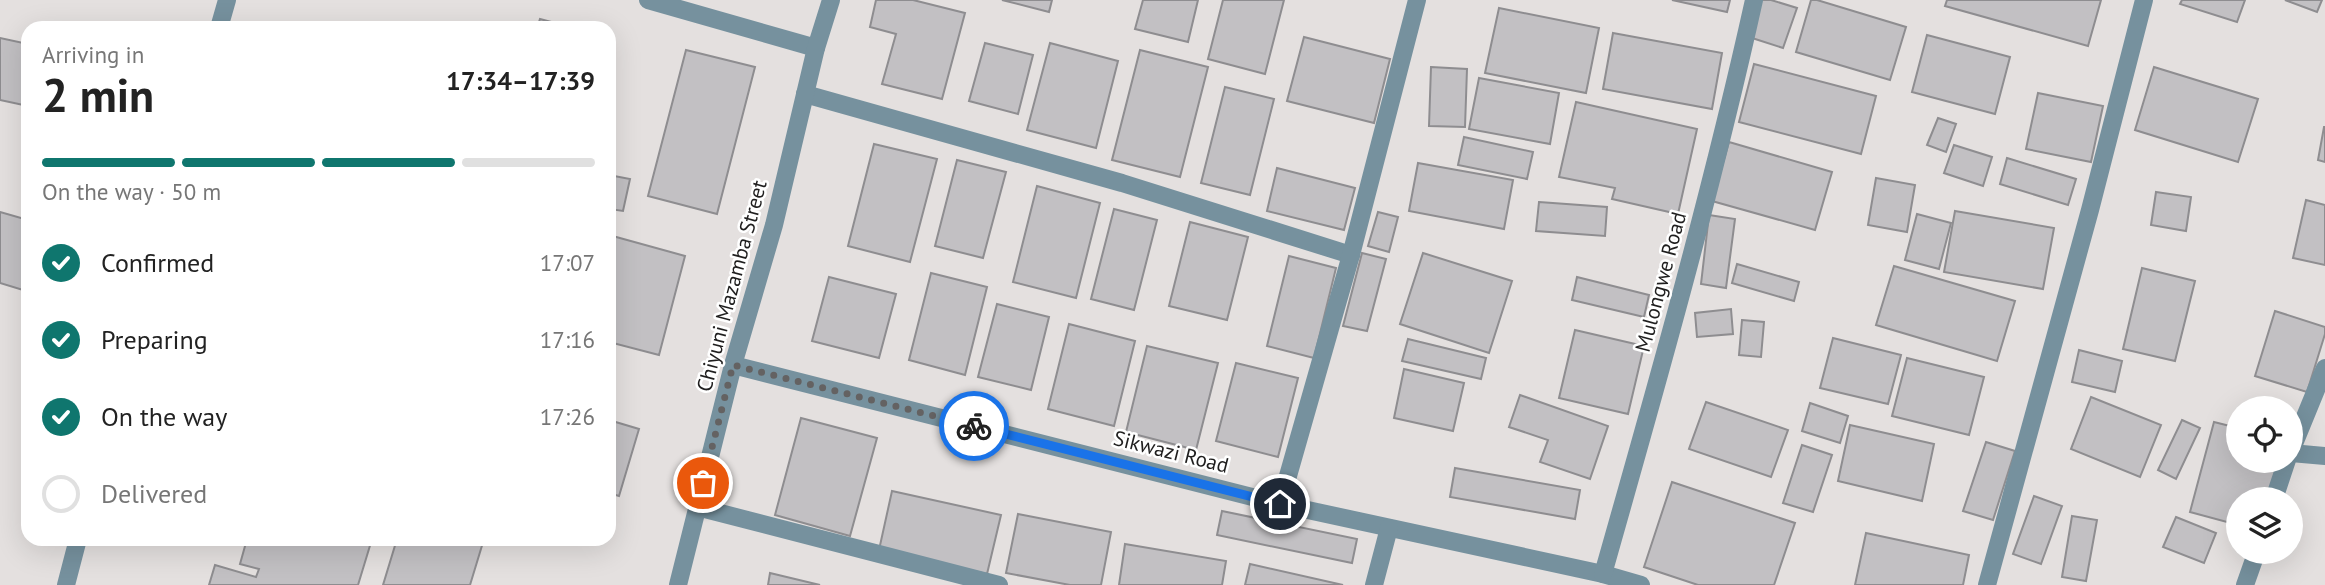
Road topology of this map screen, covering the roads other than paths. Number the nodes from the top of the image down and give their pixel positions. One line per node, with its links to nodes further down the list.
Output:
1 (227, 0): 7 (street)
2 (649, 0): 8 (street)
3 (831, 0): 8 (street, Chiyuni Mazamba Street)
4 (1417, 0): 10 (street)
5 (1754, 0): 21 (street, Mulongwe Road)
6 (2144, 0): 27 (street)
7 (221, 21)
8 (816, 48): 9 (street, Chiyuni Mazamba Street)
9 (805, 94): 10 (street); 11 (street, Chiyuni Mazamba Street)
10 (1351, 255): 16 (street)
11 (733, 365): 16 (street, Sikwazi Road); 17 (street, Chiyuni Mazamba Street)
12 (2325, 368): 13 (street)
13 (2303, 422)
14 (2303, 453): 15 (street)
15 (2325, 456)
16 (1280, 504): 18 (street, Sikwazi Road)
17 (697, 507): 23 (street, Chiyuni Mazamba Street); 24 (street)
18 (1388, 528): 21 (street, Sikwazi Road); 25 (street)
19 (76, 546): 22 (street)
20 (2252, 564): 28 (street)
21 (1603, 574): 26 (street, Sikwazi Road)
22 (66, 585)
23 (678, 585)
24 (999, 585)
25 (1374, 585)
26 (1641, 585)
27 (1987, 585)
28 (2245, 585)

